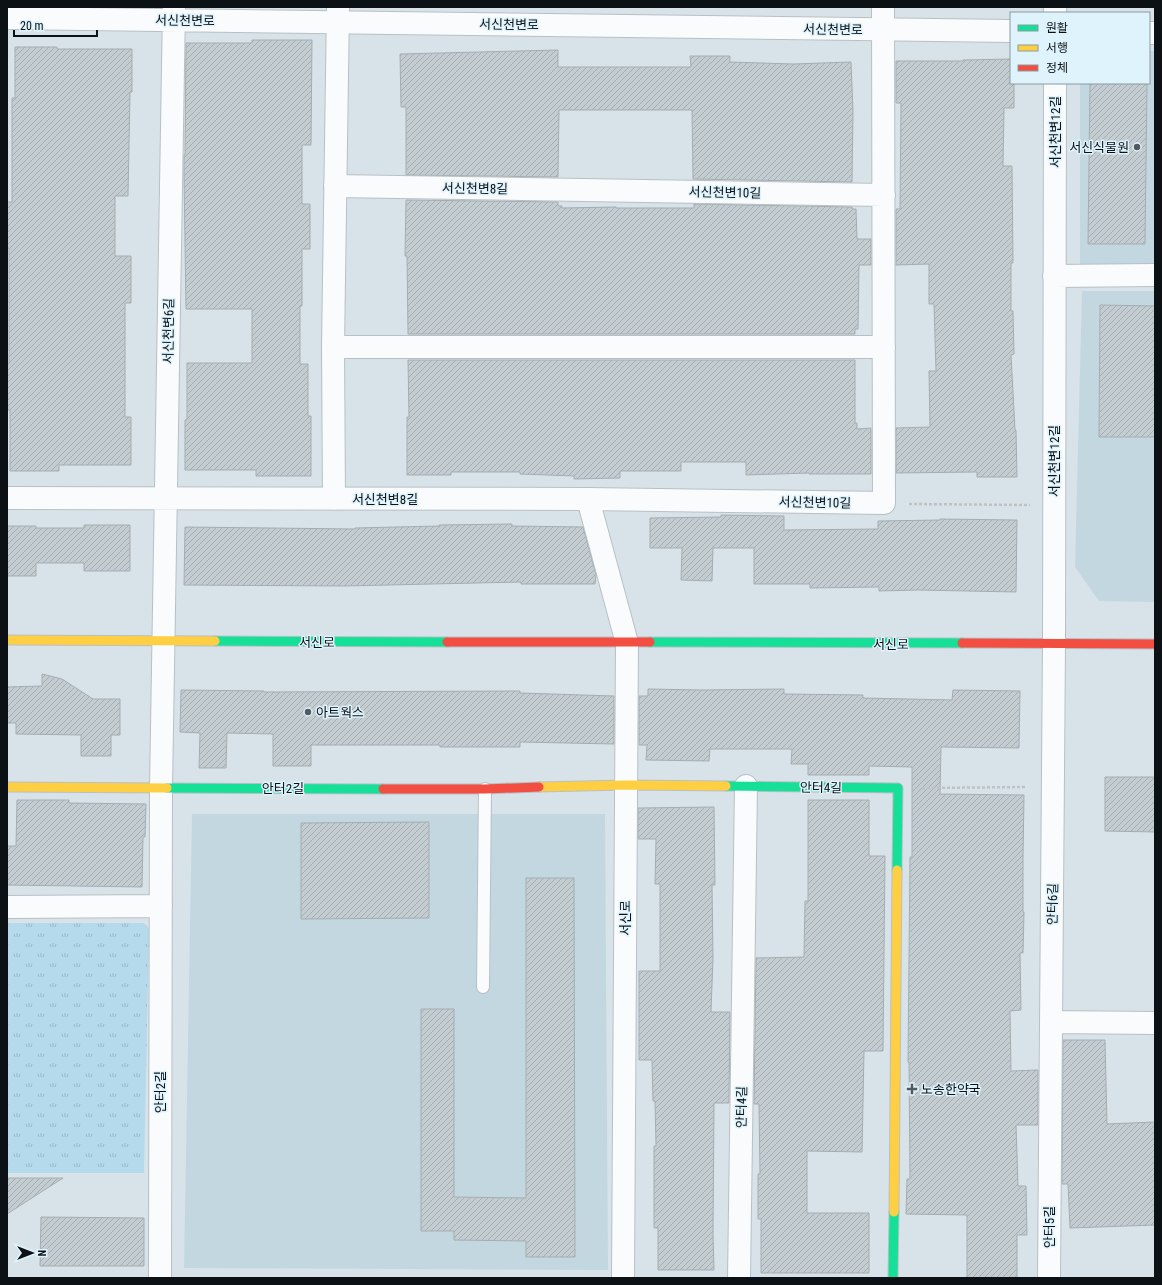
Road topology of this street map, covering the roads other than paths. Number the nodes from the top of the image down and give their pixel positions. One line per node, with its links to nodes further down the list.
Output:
1 (883, 7): 5 (street)
2 (174, 14): 3 (street, 서신천변로); 4 (street, 서신천변로); 16 (street, 서신천변6길)
3 (338, 15): 5 (street, 서신천변로); 8 (street, 서신천변8길)
4 (7, 18)
5 (883, 29): 6 (street, 서신천변로); 10 (street)
6 (1010, 31)
7 (1055, 84): 12 (street, 서신천변12길)
8 (335, 186): 9 (street, 서신천변8길); 13 (street, 서신천변8길)
9 (615, 190): 10 (street, 서신천변10길)
10 (884, 195): 14 (street)
11 (1155, 275): 12 (street)
12 (1054, 276): 23 (street, 서신천변12길)
13 (333, 347): 14 (street); 17 (street, 서신천변8길)
14 (884, 347): 18 (street, 서신천변10길)
15 (7, 498): 16 (street)
16 (166, 498): 17 (street); 20 (street, 서신천변6길)
17 (334, 499): 18 (street, 서신천변8길)
18 (588, 499): 21 (street)
19 (7, 640): 20 (street, 서신로)
20 (163, 641): 21 (street, 서신로); 27 (street, 안터2길)
21 (626, 643): 23 (street, 서신로); 24 (street, 서신로)
22 (1155, 644): 23 (street, 서신로)
23 (1054, 645): 32 (street, 안터6길)
24 (626, 785): 25 (street); 28 (street); 36 (street, 서신로)
25 (746, 786): 37 (street, 안터4길); 38 (street, 안터4길)
26 (7, 787): 27 (street, 안터2길)
27 (162, 788): 28 (street, 안터2길); 29 (street, 안터2길)
28 (485, 789): 31 (lane)
29 (161, 906): 30 (street); 35 (street, 안터2길)
30 (7, 907)
31 (483, 987)
32 (1051, 1022): 33 (street); 34 (street, 안터6길)
33 (1155, 1023)
34 (1049, 1176): 39 (street, 안터5길)
35 (160, 1278)
36 (623, 1278)
37 (739, 1278)
38 (893, 1278)
39 (1049, 1278)

